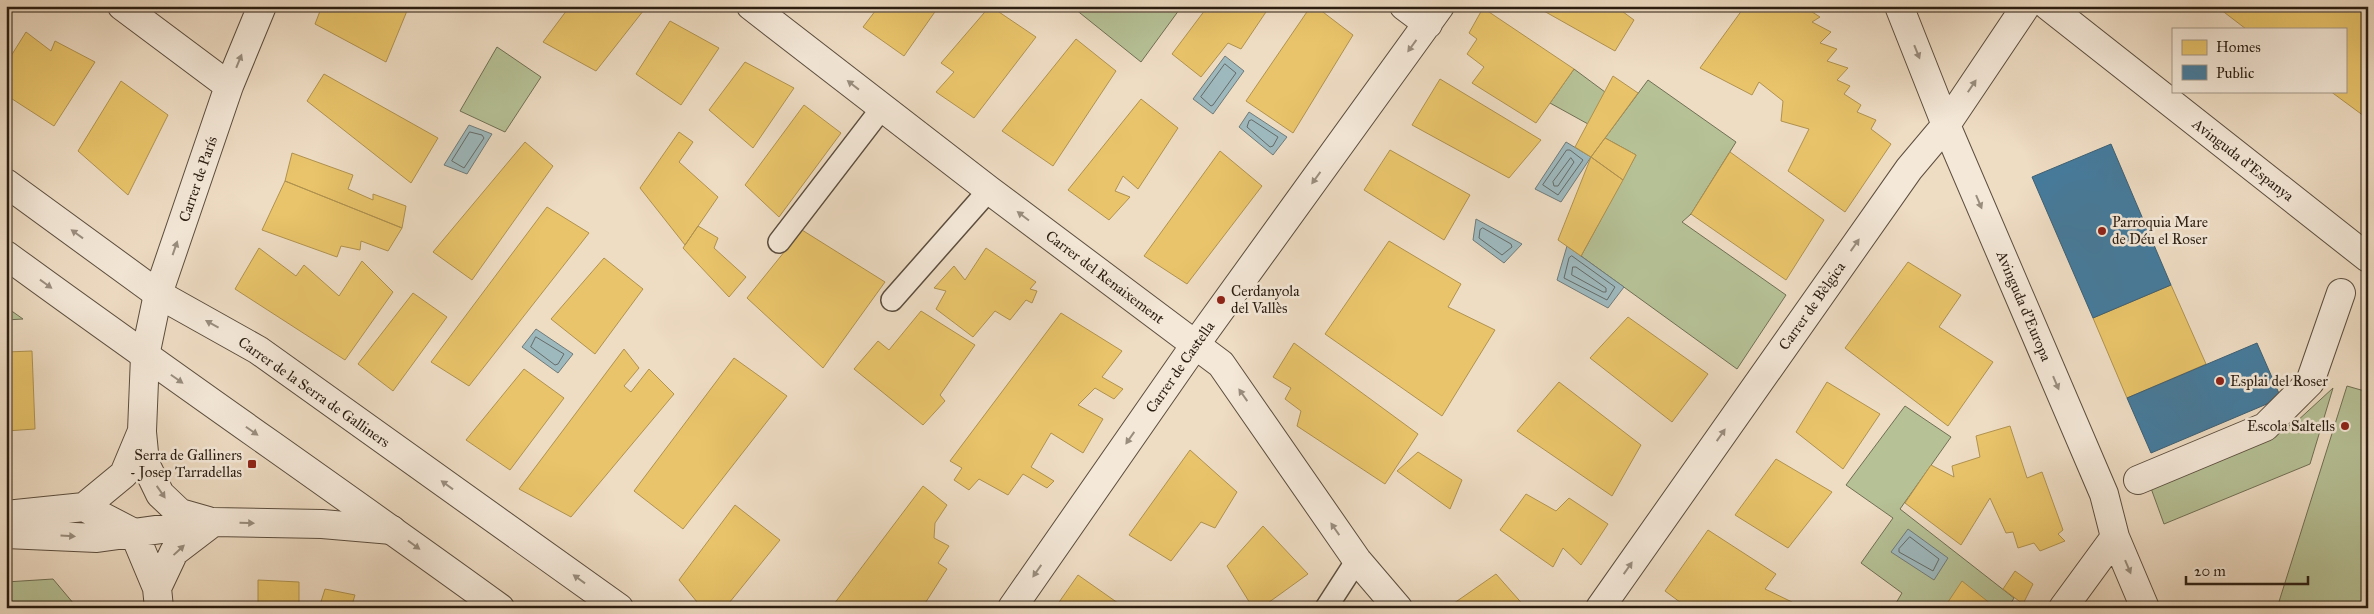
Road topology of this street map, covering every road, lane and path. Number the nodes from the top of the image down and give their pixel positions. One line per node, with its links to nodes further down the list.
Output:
1 (122, 6): 9 (street)
2 (262, 6): 9 (street, Carrer de París, one-way to 2)
3 (751, 6): 10 (street, Carrer del Renaixement, one-way to 3)
4 (1404, 6): 8 (street)
5 (1899, 6): 11 (street, Avinguda d'Europa, one-way to 11)
6 (2026, 6): 11 (street, Carrer de Bèlgica, one-way to 6)
7 (2048, 6): 16 (street, Avinguda d'Espanya)
8 (1434, 15): 20 (street, Carrer de Castella, one-way to 20)
9 (229, 86): 18 (street, Carrer de París, one-way to 9)
10 (882, 108): 13 (street, Carrer del Renaixement); 14 (lane)
11 (1946, 125): 29 (street, Avinguda d'Europa, one-way to 29); 37 (street, Carrer de Bèlgica, one-way to 11)
12 (6, 183): 18 (street, Carrer de la Serra de Galliners, one-way to 12)
13 (989, 190): 19 (lane); 20 (street, Carrer del Renaixement, one-way to 13)
14 (780, 242)
15 (6, 255): 21 (street, one-way to 21)
16 (2368, 258)
17 (2341, 293): 23 (street)
18 (158, 294): 21 (street, Carrer de París); 33 (street, Carrer de la Serra de Galliners, one-way to 18)
19 (892, 300)
20 (1195, 345): 30 (street, Carrer del Renaixement, one-way to 20); 34 (street, Carrer de Castella, one-way to 34)
21 (144, 356): 22 (street, Carrer de París); 27 (street, one-way to 27)
22 (142, 431): 24 (street); 25 (street, Carrer de París, one-way to 25)
23 (2138, 480)
24 (84, 506): 26 (street); 28 (street)
25 (213, 522): 27 (street, one-way to 27); 28 (street); 31 (street, one-way to 25)
26 (11, 527): 28 (street, one-way to 28)
27 (392, 530): 32 (street, one-way to 32)
28 (134, 533): 31 (street)
29 (2115, 537): 38 (street); 39 (street, Avinguda d'Europa, one-way to 39)
30 (1357, 560): 35 (lane); 36 (street, Carrer del Renaixement)
31 (158, 598)
32 (500, 608)
33 (619, 608)
34 (1012, 608)
35 (1326, 608)
36 (1398, 608)
37 (1600, 608)
38 (2063, 608)
39 (2144, 608)

